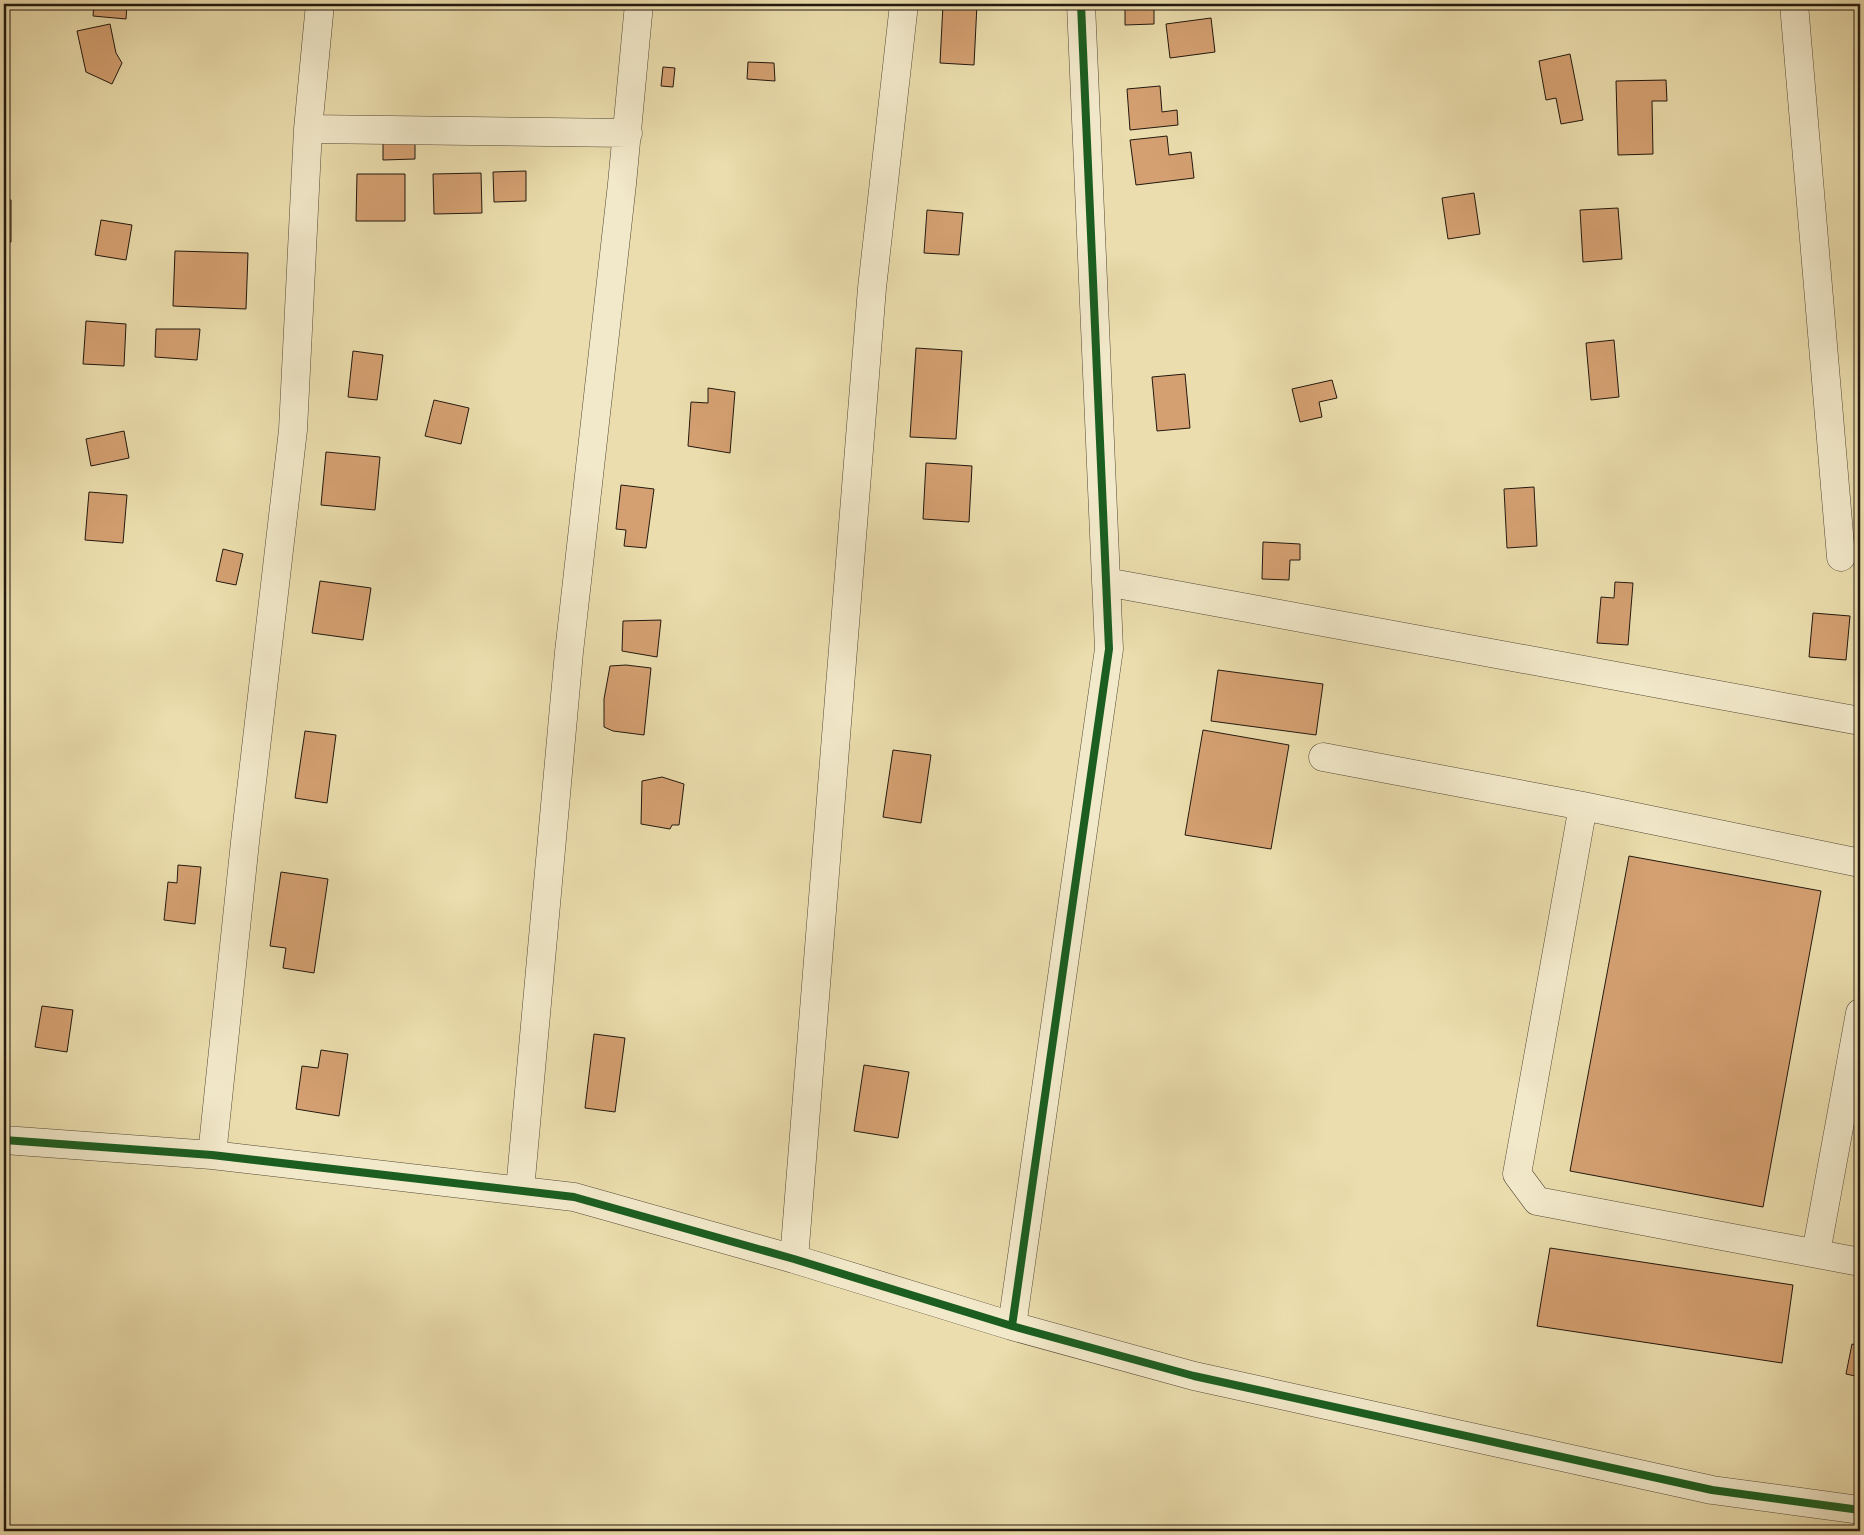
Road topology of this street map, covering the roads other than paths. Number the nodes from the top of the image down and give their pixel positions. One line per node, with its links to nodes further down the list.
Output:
1 (320, 4): 6 (street)
2 (639, 4): 7 (street)
3 (904, 4): 19 (street)
4 (1081, 4): 9 (street)
5 (1794, 4): 8 (street)
6 (308, 129): 7 (street); 16 (street)
7 (628, 133): 17 (street)
8 (1841, 556)
9 (1106, 582): 10 (street); 21 (street)
10 (1860, 721)
11 (1323, 757): 12 (street)
12 (1584, 806): 13 (street); 18 (street)
13 (1860, 863)
14 (1860, 1013): 18 (street)
15 (4, 1140): 16 (street)
16 (212, 1155): 17 (street)
17 (520, 1190): 19 (street)
18 (1816, 1254): 20 (street)
19 (794, 1259): 21 (street)
20 (1860, 1262)
21 (1012, 1326): 22 (street)
22 (1860, 1510)

